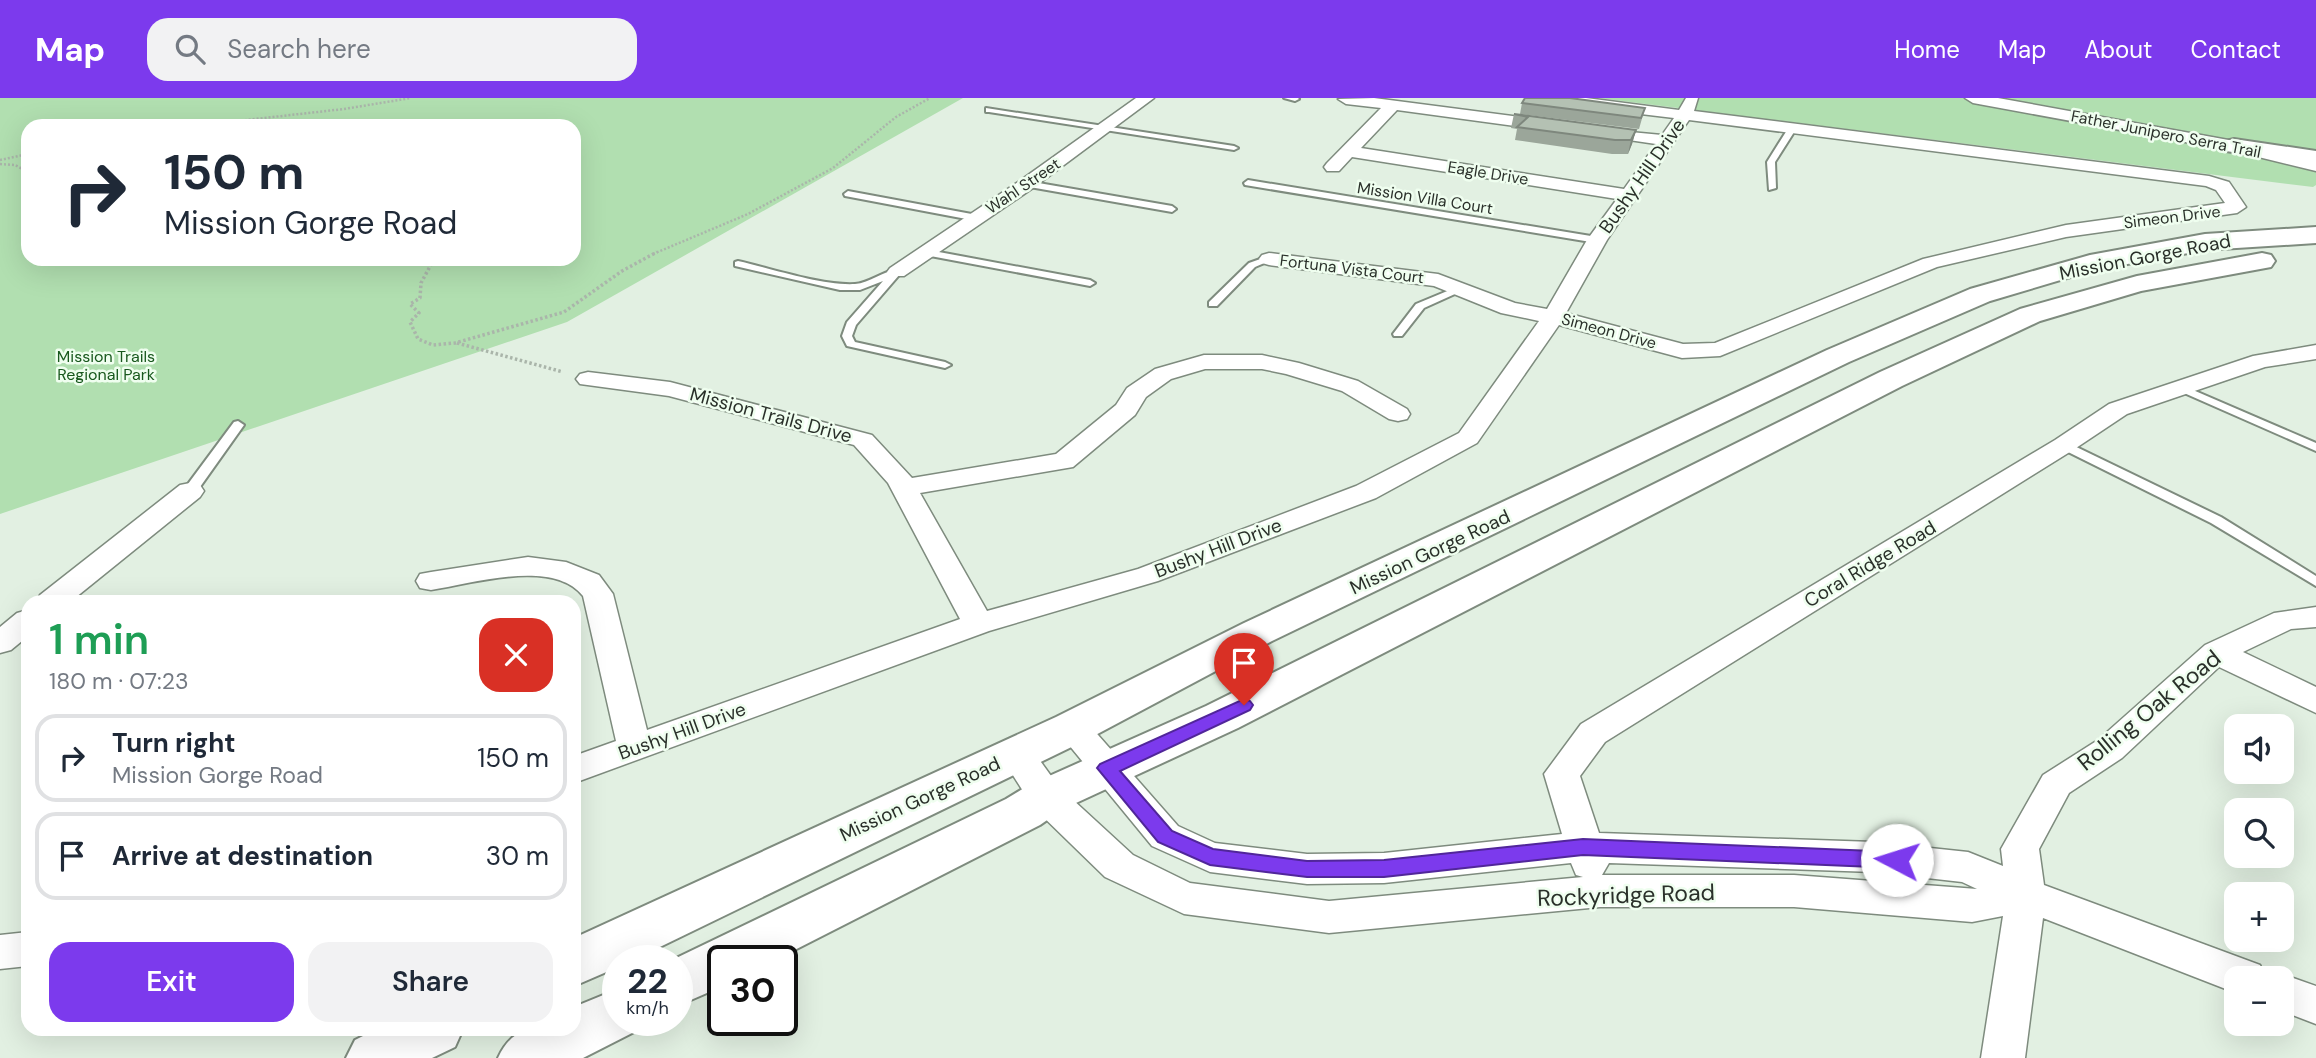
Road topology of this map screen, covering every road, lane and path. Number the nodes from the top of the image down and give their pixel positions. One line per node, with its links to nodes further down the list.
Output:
1 (411, 98): 12 (path)
2 (930, 98): 45 (path)
3 (1146, 98): 13 (street, Wahl Street)
4 (1288, 98): 7 (lane)
5 (1549, 98): 10 (street, Simeon Drive)
6 (1973, 98): 16 (street, Father Junipero Serra Trail)
7 (1295, 99)
8 (1346, 99): 9 (street)
9 (1393, 105): 15 (street); 18 (street)
10 (1688, 107): 14 (street, Simeon Drive); 15 (street, Bushy Hill Drive)
11 (989, 110): 13 (lane)
12 (255, 119)
13 (1106, 129): 17 (lane); 26 (street, Wahl Street)
14 (1792, 129): 27 (lane); 43 (street, Simeon Drive)
15 (1667, 141): 29 (street, Bushy Hill Drive)
16 (2234, 146): 20 (main road); 22 (street, Father Junipero Serra Trail)
17 (1234, 148)
18 (1348, 151): 23 (street); 29 (street, Eagle Drive)
19 (21, 156): 21 (path)
20 (2316, 158)
21 (0, 162): 24 (path)
22 (2316, 166)
23 (1333, 167)
24 (21, 168)
25 (1248, 183): 33 (lane, Mission Villa Court)
26 (1027, 184): 30 (lane); 31 (street, Wahl Street)
27 (1772, 188)
28 (848, 194): 31 (lane)
29 (1629, 195): 33 (street, Bushy Hill Drive)
30 (1172, 209)
31 (977, 218): 34 (street, Wahl Street)
32 (2316, 235): 65 (main road, Mission Gorge Road)
33 (1597, 240): 43 (street, Bushy Hill Drive)
34 (928, 253): 39 (street, Wahl Street); 40 (lane)
35 (2316, 256): 69 (main road, Mission Gorge Road)
36 (1269, 259): 41 (street, Fortuna Vista Court); 42 (lane)
37 (738, 264): 39 (lane)
38 (430, 266): 45 (path)
39 (897, 272): 47 (lane)
40 (1090, 282)
41 (1461, 289): 43 (street, Fortuna Vista Court); 44 (lane)
42 (1213, 304)
43 (1553, 317): 60 (street, Bushy Hill Drive)
44 (1398, 334)
45 (455, 343): 48 (path)
46 (2316, 352): 49 (street, Coral Ridge Road)
47 (945, 365)
48 (588, 379): 54 (street, Mission Trails Drive)
49 (2179, 387): 52 (street, Coral Ridge Road); 53 (lane)
50 (1398, 414): 54 (street)
51 (238, 425): 55 (lane)
52 (2064, 445): 57 (lane); 71 (street, Coral Ridge Road)
53 (2316, 447)
54 (904, 489): 60 (street, Mission Trails Drive)
55 (190, 491): 58 (street)
56 (430, 581): 66 (street)
57 (2316, 582)
58 (60, 595)
59 (2316, 617): 63 (street, Rolling Oak Road)
60 (978, 624): 66 (street, Bushy Hill Drive)
61 (21, 626): 62 (street)
62 (0, 643)
63 (2216, 652): 64 (street); 74 (street, Rolling Oak Road)
64 (2316, 701)
65 (1072, 728): 67 (main road, Mission Gorge Road); 69 (street, Rockyridge Road)
66 (635, 748): 68 (street, Bushy Hill Drive)
67 (1016, 753): 70 (street, Rockyridge Road); 78 (main road, Mission Gorge Road)
68 (581, 767)
69 (1107, 768): 70 (main road, Mission Gorge Road); 72 (street, Rockyridge Road)
70 (1046, 797): 75 (street, Rockyridge Road); 80 (main road, Mission Gorge Road)
71 (1583, 847): 72 (street, Rockyridge Road); 73 (street, Coral Ridge Road); 74 (street, Rockyridge Road)
72 (1210, 857): 75 (street)
73 (1600, 891): 74 (street, Rockyridge Road); 75 (street, Rockyridge Road)
74 (2026, 895): 79 (street, Rockyridge Road); 89 (street, Rolling Oak Road)
75 (1184, 898)
76 (21, 950): 77 (street)
77 (0, 952)
78 (581, 960)
79 (2224, 970)
80 (693, 975)
81 (2294, 997): 82 (street)
82 (2316, 1005)
83 (602, 1021): 84 (main road)
84 (581, 1031)
85 (421, 1036): 87 (main road)
86 (571, 1036): 88 (main road)
87 (375, 1058)
88 (527, 1058)
89 (2003, 1058)

